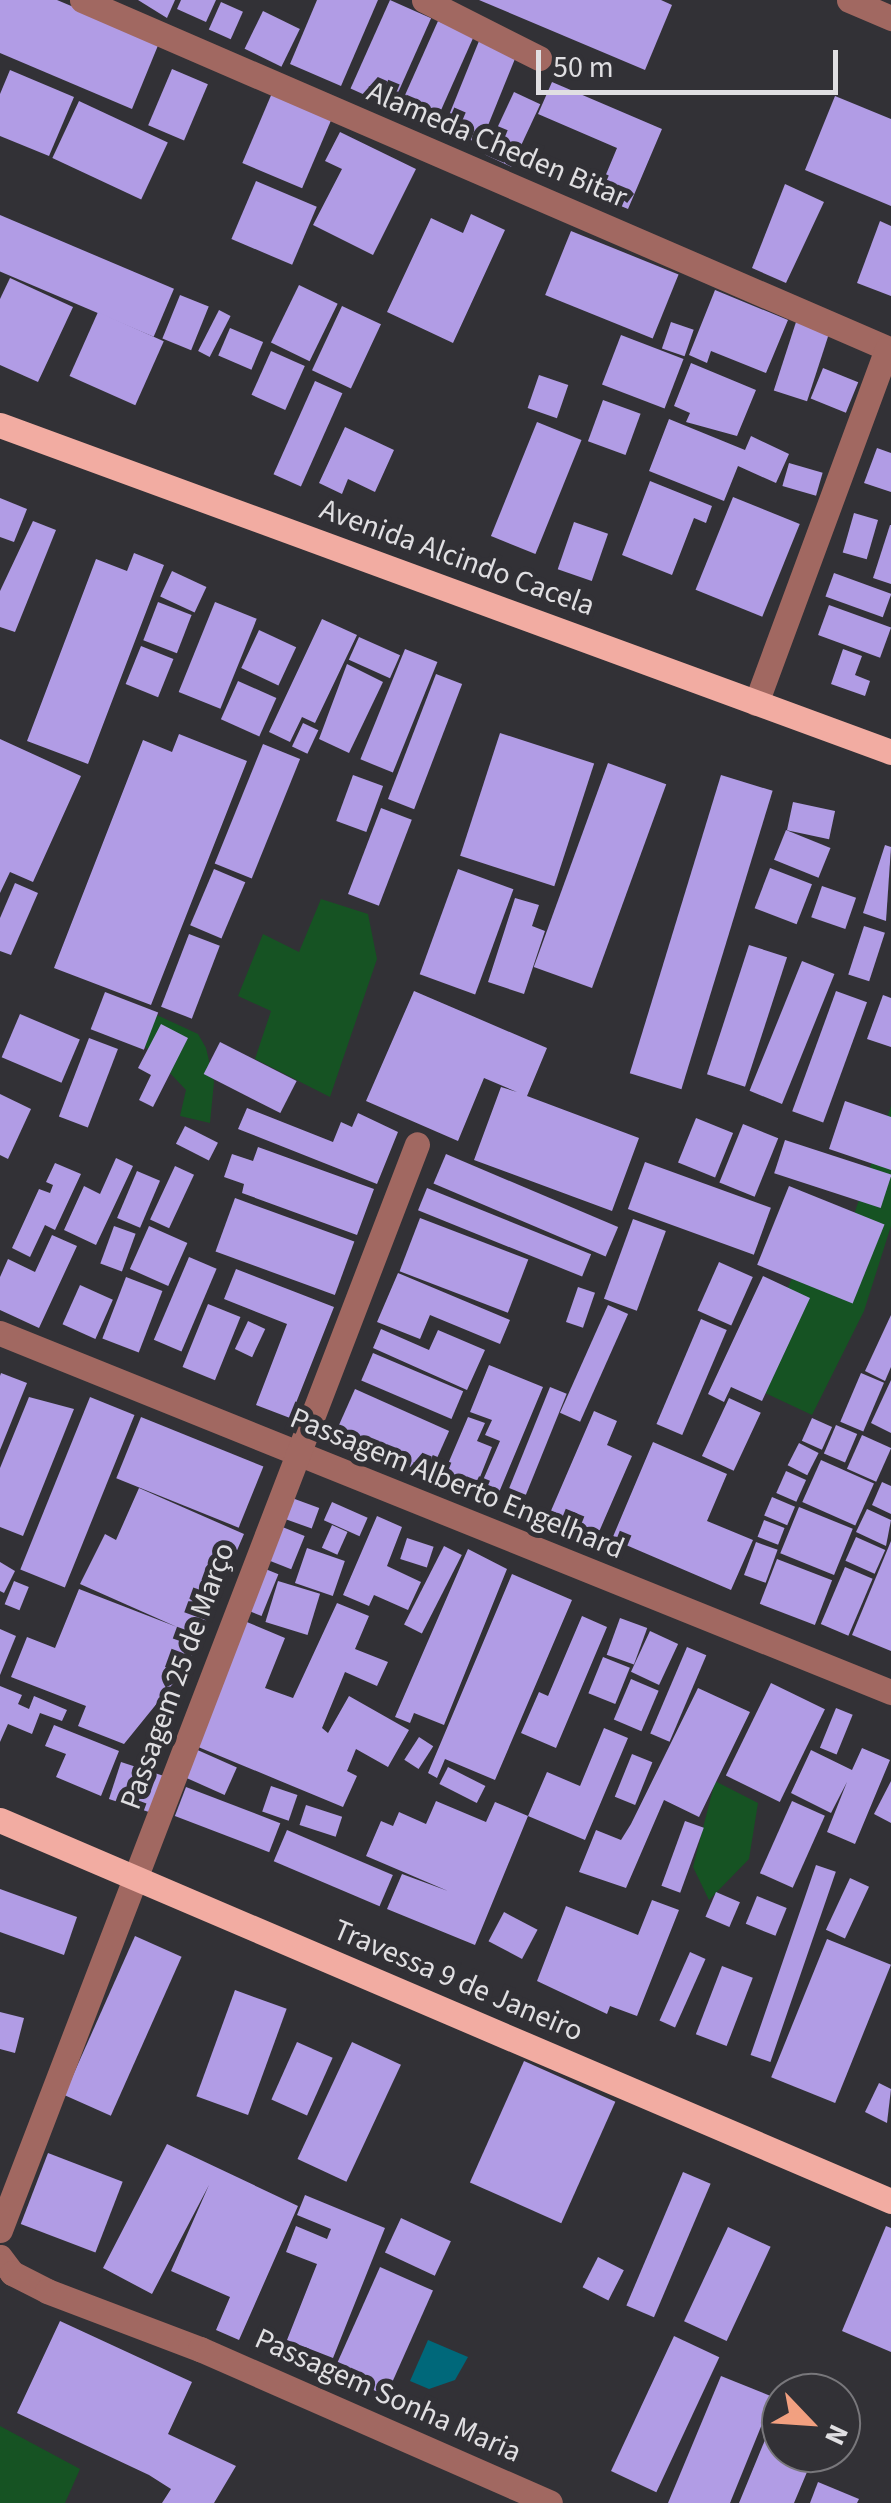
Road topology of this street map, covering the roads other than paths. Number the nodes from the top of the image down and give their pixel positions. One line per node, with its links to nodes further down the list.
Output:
1 (82, 0): 6 (street, Alameda Cheden Bitar)
2 (424, 0): 5 (street)
3 (849, 0): 4 (street)
4 (891, 18)
5 (539, 58)
6 (889, 350): 8 (street, Alameda Cheden Bitar)
7 (0, 426): 8 (main road, Avenida Alcindo Cacela)
8 (756, 703): 9 (main road, Avenida Alcindo Cacela)
9 (891, 752)
10 (417, 1144): 12 (street, Passagem 25 de Março)
11 (0, 1334): 12 (street, Passagem Alberto Engelhard)
12 (294, 1455): 13 (street, Passagem Alberto Engelhard); 15 (street, Passagem 25 de Março)
13 (891, 1692)
14 (0, 1820): 15 (main road, Travessa 9 de Janeiro)
15 (136, 1879): 16 (main road, Travessa 9 de Janeiro); 17 (street, Passagem 25 de Março)
16 (891, 2201)
17 (0, 2230)
18 (0, 2257): 19 (street, Passagem Sonha Maria)
19 (550, 2503)

